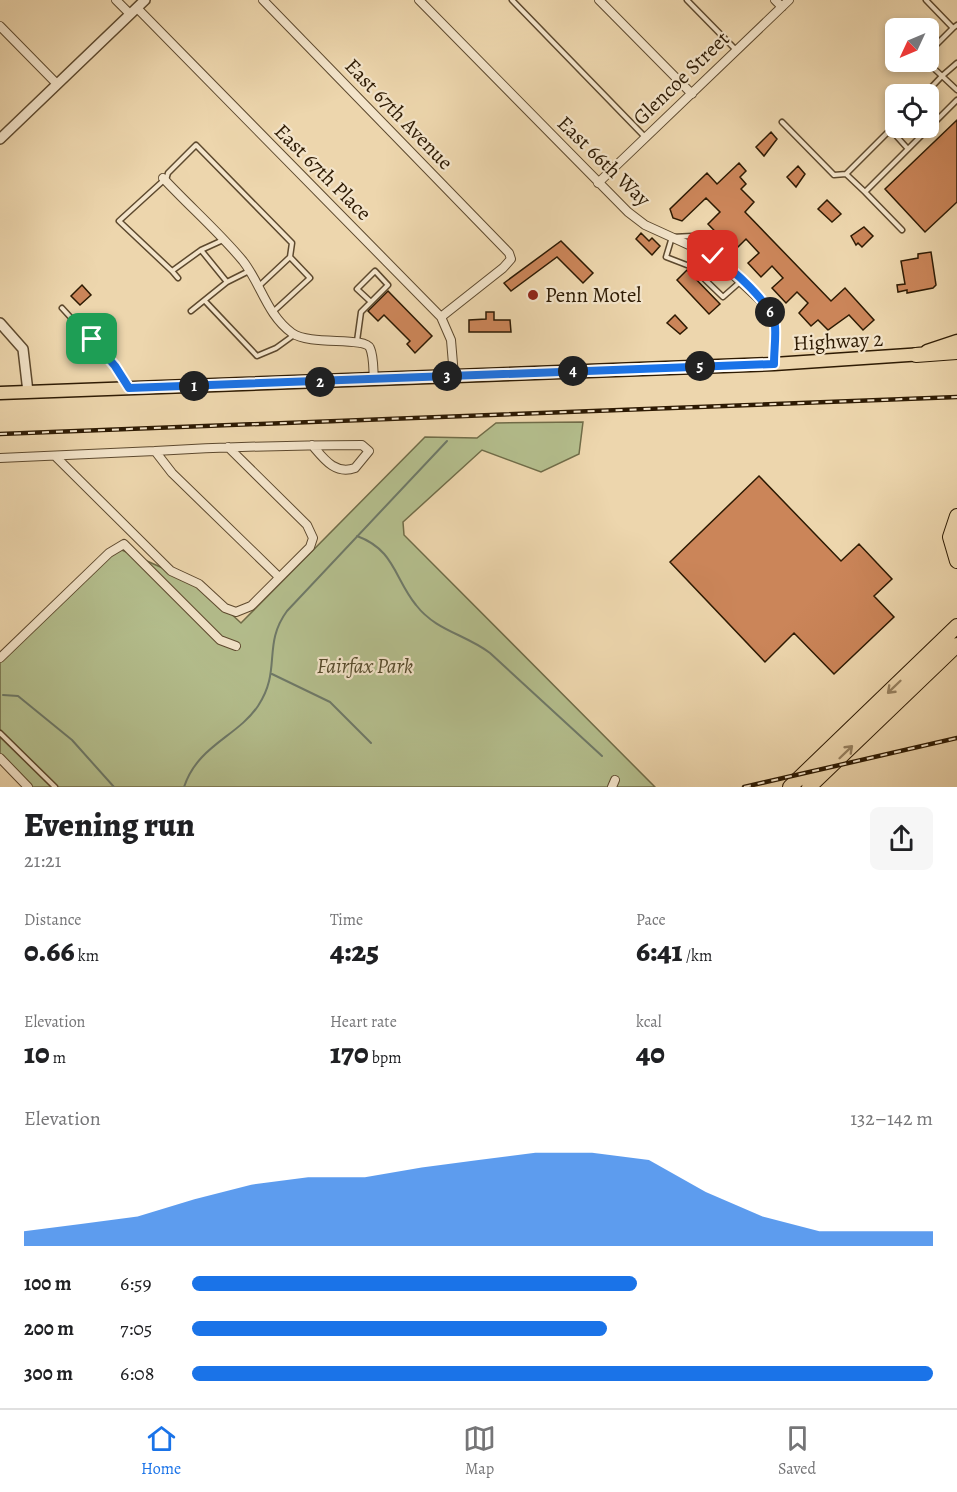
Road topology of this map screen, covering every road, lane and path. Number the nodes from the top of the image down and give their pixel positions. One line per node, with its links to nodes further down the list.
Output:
1 (116, 0): 12 (street, East 67th Place)
2 (145, 0): 12 (street)
3 (263, 0): 52 (street, East 67th Avenue)
4 (419, 0): 33 (street, East 66th Way)
5 (512, 0): 27 (lane)
6 (599, 0): 23 (street)
7 (687, 0): 16 (lane)
8 (775, 0): 11 (street)
9 (789, 0): 11 (street, Glencoe Street)
10 (926, 0): 14 (lane)
11 (782, 7): 16 (street, Glencoe Street)
12 (133, 11): 20 (street); 52 (street, East 67th Place)
13 (0, 26): 20 (street)
14 (955, 27): 15 (lane)
15 (939, 42)
16 (736, 51): 23 (street, Glencoe Street)
17 (957, 63): 19 (lane)
18 (938, 72): 19 (lane)
19 (942, 76): 21 (lane); 22 (lane)
20 (57, 84): 29 (street)
21 (934, 84)
22 (957, 90)
23 (692, 94): 27 (street, Glencoe Street)
24 (957, 100): 30 (lane)
25 (782, 122): 31 (lane)
26 (885, 134): 31 (lane)
27 (645, 138): 33 (street, Glencoe Street)
28 (898, 138): 30 (lane)
29 (0, 139)
30 (908, 149): 34 (lane)
31 (846, 174): 34 (lane)
32 (164, 180): 37 (street); 39 (lane); 41 (lane)
33 (598, 183): 36 (street, East 66th Way)
34 (865, 192): 35 (lane)
35 (902, 231)
36 (672, 237): 40 (street, East 66th Way); 40 (lane); 44 (lane)
37 (223, 240): 38 (lane); 42 (street)
38 (201, 250): 41 (lane); 45 (lane)
39 (290, 257): 46 (lane); 51 (lane)
40 (726, 265): 44 (street, East 66th Way)
41 (172, 271): 43 (lane)
42 (249, 271): 45 (lane); 46 (street)
43 (178, 278)
44 (742, 281): 59 (street, East 66th Way)
45 (227, 282): 47 (lane)
46 (258, 288): 51 (street)
47 (205, 301): 50 (lane); 54 (lane)
48 (371, 302): 48 (lane); 56 (lane)
49 (62, 308): 62 (lane)
50 (191, 311)
51 (273, 311): 54 (street)
52 (441, 317): 60 (street, East 67th Place)
53 (0, 322): 63 (street)
54 (295, 335): 56 (street)
55 (957, 340): 58 (main road, Highway 2)
56 (357, 341): 61 (street)
57 (957, 350): 58 (highway)
58 (916, 355): 59 (main road, Highway 2)
59 (774, 364): 60 (main road, Highway 2)
60 (454, 376): 61 (main road, Highway 2)
61 (374, 380): 62 (main road, Highway 2)
62 (129, 388): 63 (main road, Highway 2)
63 (28, 392): 64 (main road, Highway 2)
64 (0, 393)
65 (312, 445): 65 (street); 66 (street)
66 (228, 447): 67 (street); 72 (street)
67 (155, 451): 68 (street); 72 (street)
68 (55, 456): 69 (street); 72 (street)
69 (0, 458)
70 (957, 516): 71 (highway)
71 (956, 559)
72 (279, 577)
73 (957, 620): 77 (highway)
74 (957, 626): 77 (highway)
75 (957, 645): 84 (highway, one-way to 75)
76 (236, 646): 78 (street)
77 (936, 646): 83 (highway, one-way to 83)
78 (0, 658)
79 (0, 732): 82 (lane)
80 (0, 758): 81 (street)
81 (28, 787)
82 (55, 787)
83 (790, 787)
84 (809, 787)

